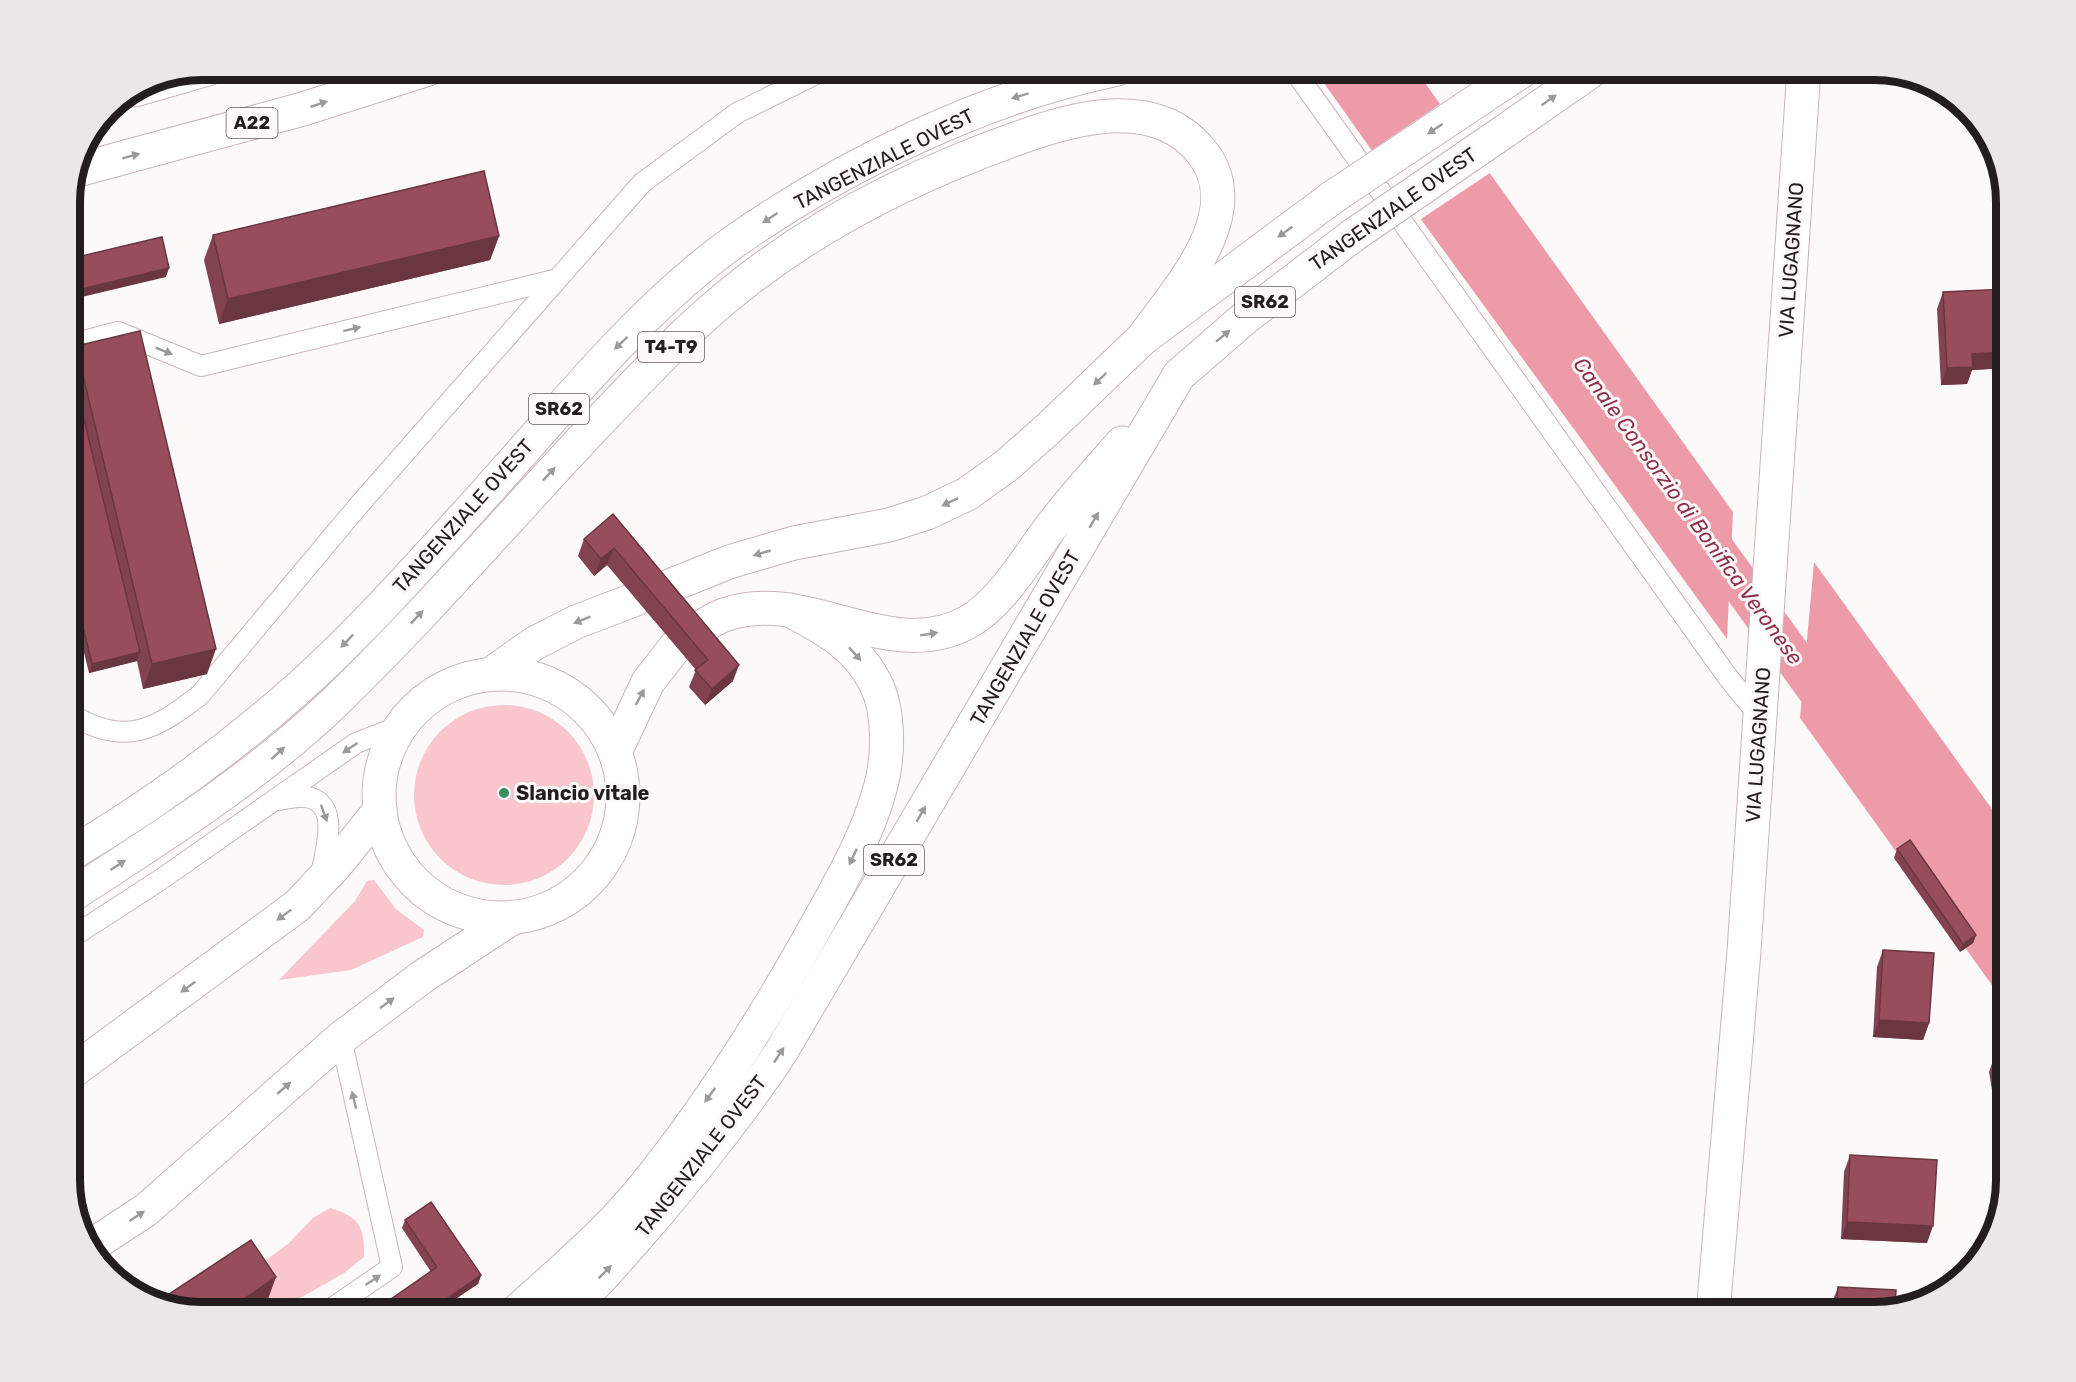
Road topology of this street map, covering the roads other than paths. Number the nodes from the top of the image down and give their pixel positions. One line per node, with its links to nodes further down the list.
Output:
1 (394, 80): 8 (main road, A22, one-way to 1)
2 (804, 80): 9 (lane)
3 (1070, 80): 21 (main road, TANGENZIALE OVEST / SR62, one-way to 21)
4 (1301, 80): 15 (lane)
5 (1508, 80): 10 (main road, one-way to 10, bridge)
6 (1578, 80): 12 (main road, TANGENZIALE OVEST / SR62, one-way to 6, bridge)
7 (1803, 80): 15 (main road, VIA LUGAGNANO)
8 (85, 168)
9 (554, 280): 11 (lane, one-way to 9); 16 (lane)
10 (1142, 339): 14 (main road, one-way to 14); 23 (main road, T4-T9, one-way to 10)
11 (80, 342)
12 (1179, 375): 13 (main road, one-way to 12); 31 (main road, TANGENZIALE OVEST / SR62, one-way to 12)
13 (790, 610): 18 (main road, one-way to 13); 30 (main road, TANGENZIALE OVEST, one-way to 30)
14 (491, 674): 17 (main road); 18 (main road)
15 (1761, 707): 32 (main road, VIA LUGAGNANO)
16 (80, 720)
17 (403, 725): 19 (lane, one-way to 19); 20 (main road)
18 (616, 750): 24 (main road)
19 (275, 801): 22 (lane, one-way to 22); 25 (lane)
20 (380, 810): 22 (main road); 24 (main road)
21 (80, 848)
22 (319, 882): 27 (main road, one-way to 27)
23 (80, 890)
24 (512, 918): 26 (main road, one-way to 24)
25 (80, 932)
26 (341, 1038): 28 (main road, one-way to 26); 29 (lane, one-way to 26)
27 (80, 1066)
28 (97, 1242)
29 (341, 1302)
30 (527, 1302)
31 (574, 1302)
32 (1714, 1302)

